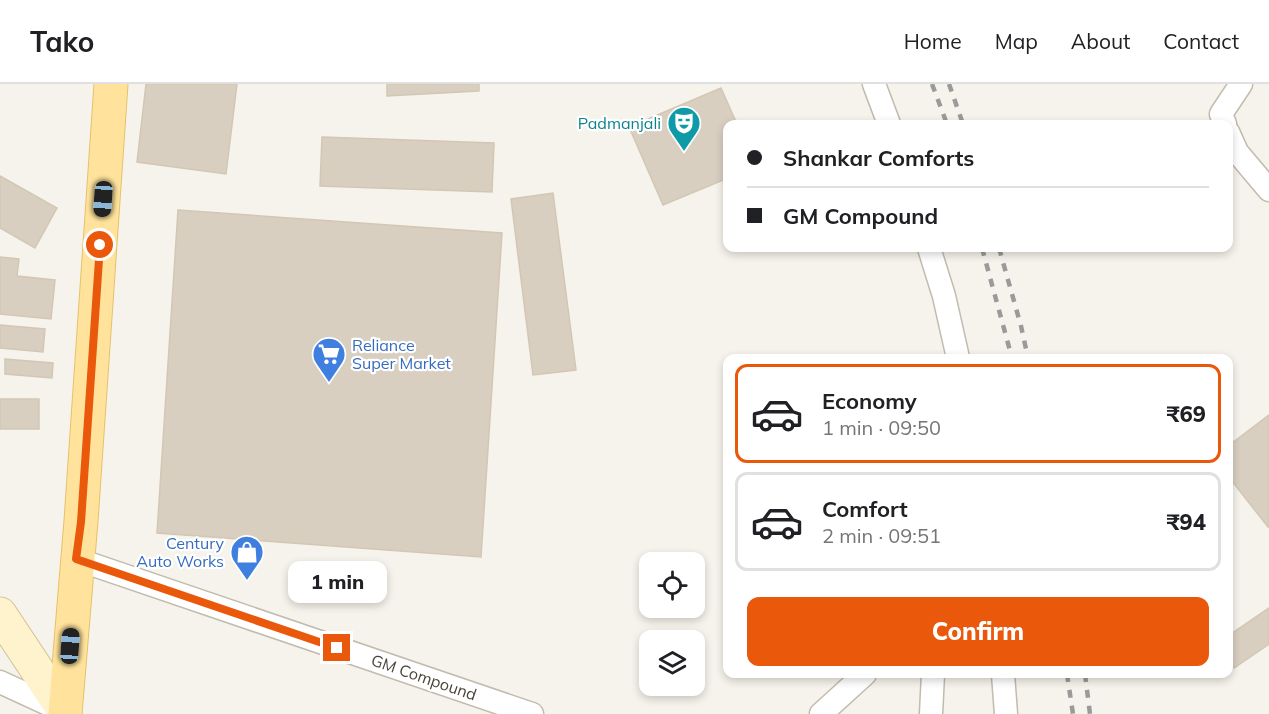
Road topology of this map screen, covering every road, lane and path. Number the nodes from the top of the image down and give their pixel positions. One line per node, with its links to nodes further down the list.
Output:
1 (111, 84): 10 (main road)
2 (874, 84): 4 (street)
3 (1241, 84): 5 (street)
4 (888, 120)
5 (1224, 120)
6 (1233, 144): 7 (street)
7 (1269, 190)
8 (930, 252): 9 (street)
9 (957, 354)
10 (76, 559): 16 (main road); 17 (street, GM Compound)
11 (0, 614): 16 (street)
12 (862, 678): 18 (street)
13 (933, 678): 19 (street)
14 (1003, 678): 20 (street)
15 (0, 682): 16 (street)
16 (68, 713)
17 (532, 714)
18 (821, 714)
19 (931, 714)
20 (1006, 714)

